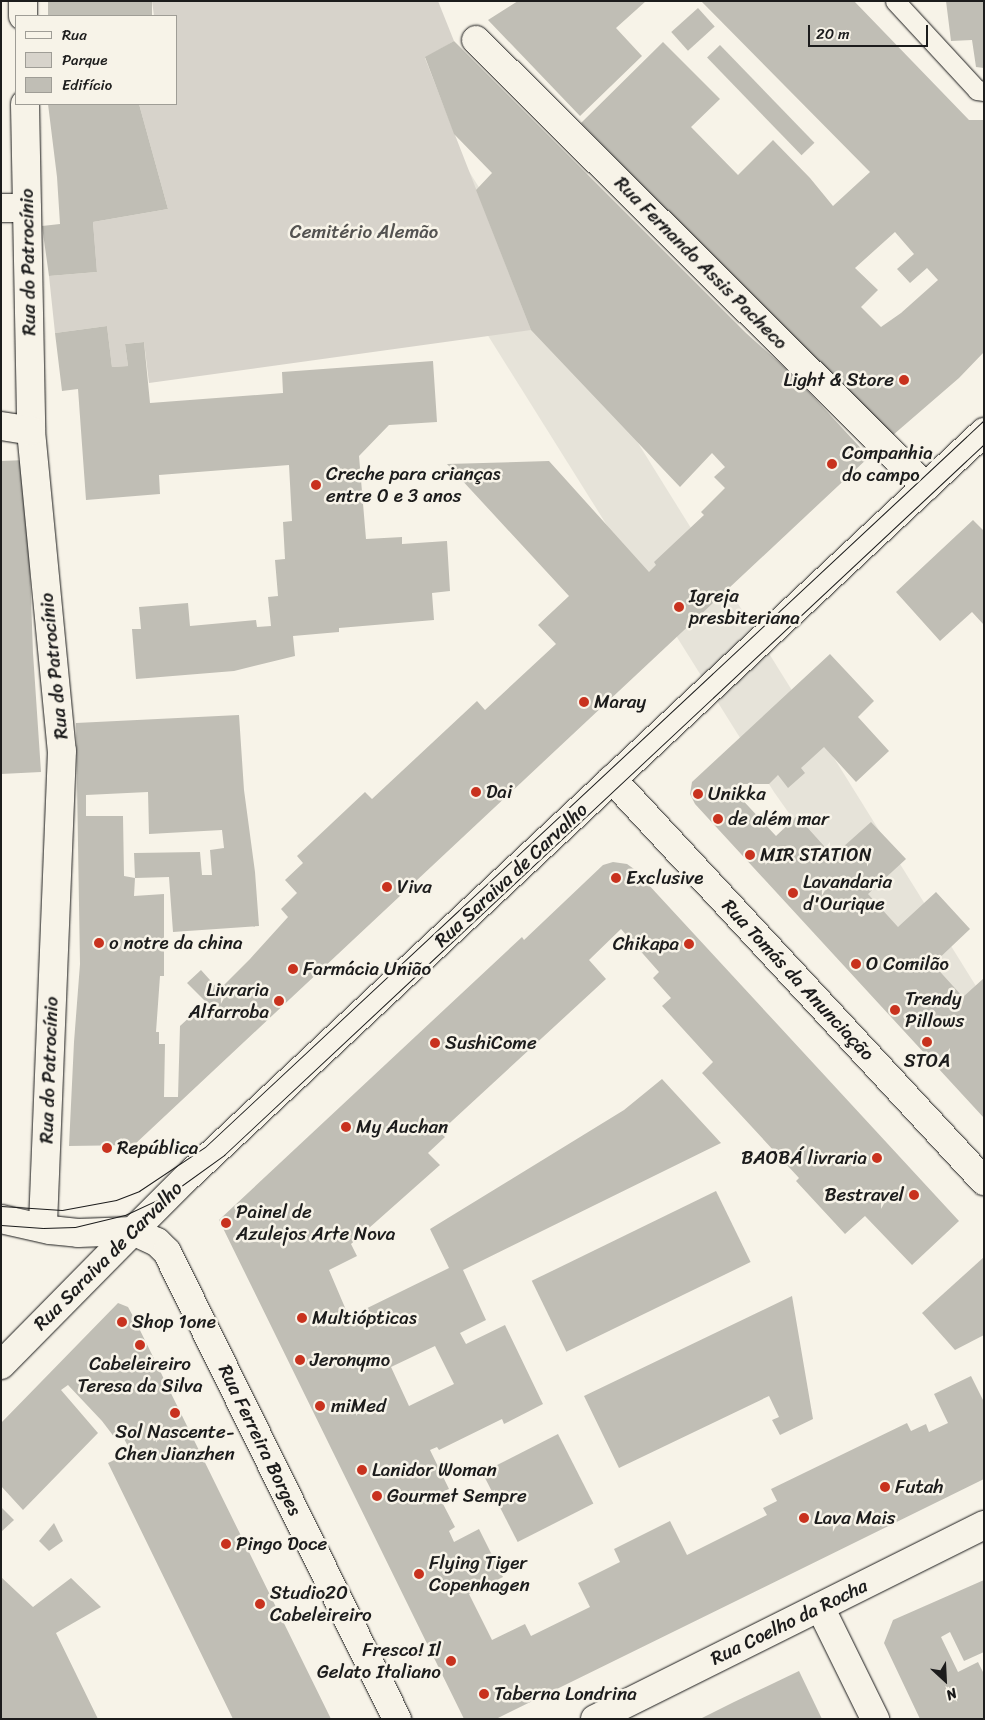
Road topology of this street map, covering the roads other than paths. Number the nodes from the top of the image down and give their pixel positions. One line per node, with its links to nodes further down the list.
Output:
1 (22, 1): 3 (street)
2 (895, 1): 5 (lane)
3 (23, 15)
4 (476, 40): 11 (street, Rua Fernando Assis Pacheco)
5 (984, 91)
6 (25, 105): 7 (street, Rua do Patrocínio)
7 (14, 208): 9 (street, Rua do Patrocínio)
8 (1, 426): 9 (street)
9 (31, 431): 15 (street, Rua do Patrocínio)
10 (983, 434): 11 (street, Rua Saraiva de Carvalho)
11 (926, 486): 12 (street, Rua Saraiva de Carvalho)
12 (612, 779): 13 (street, Rua Tomás da Anunciação); 16 (street, Rua Saraiva de Carvalho)
13 (984, 1181)
14 (1, 1218): 15 (street)
15 (43, 1228): 16 (street)
16 (132, 1231): 17 (street, Rua Saraiva de Carvalho); 20 (street, Rua Ferreira Borges)
17 (1, 1365)
18 (984, 1525): 19 (street, Rua Coelho da Rocha)
19 (820, 1607): 21 (street, Rua Coelho da Rocha); 22 (street)
20 (397, 1719)
21 (595, 1719)
22 (874, 1719)

